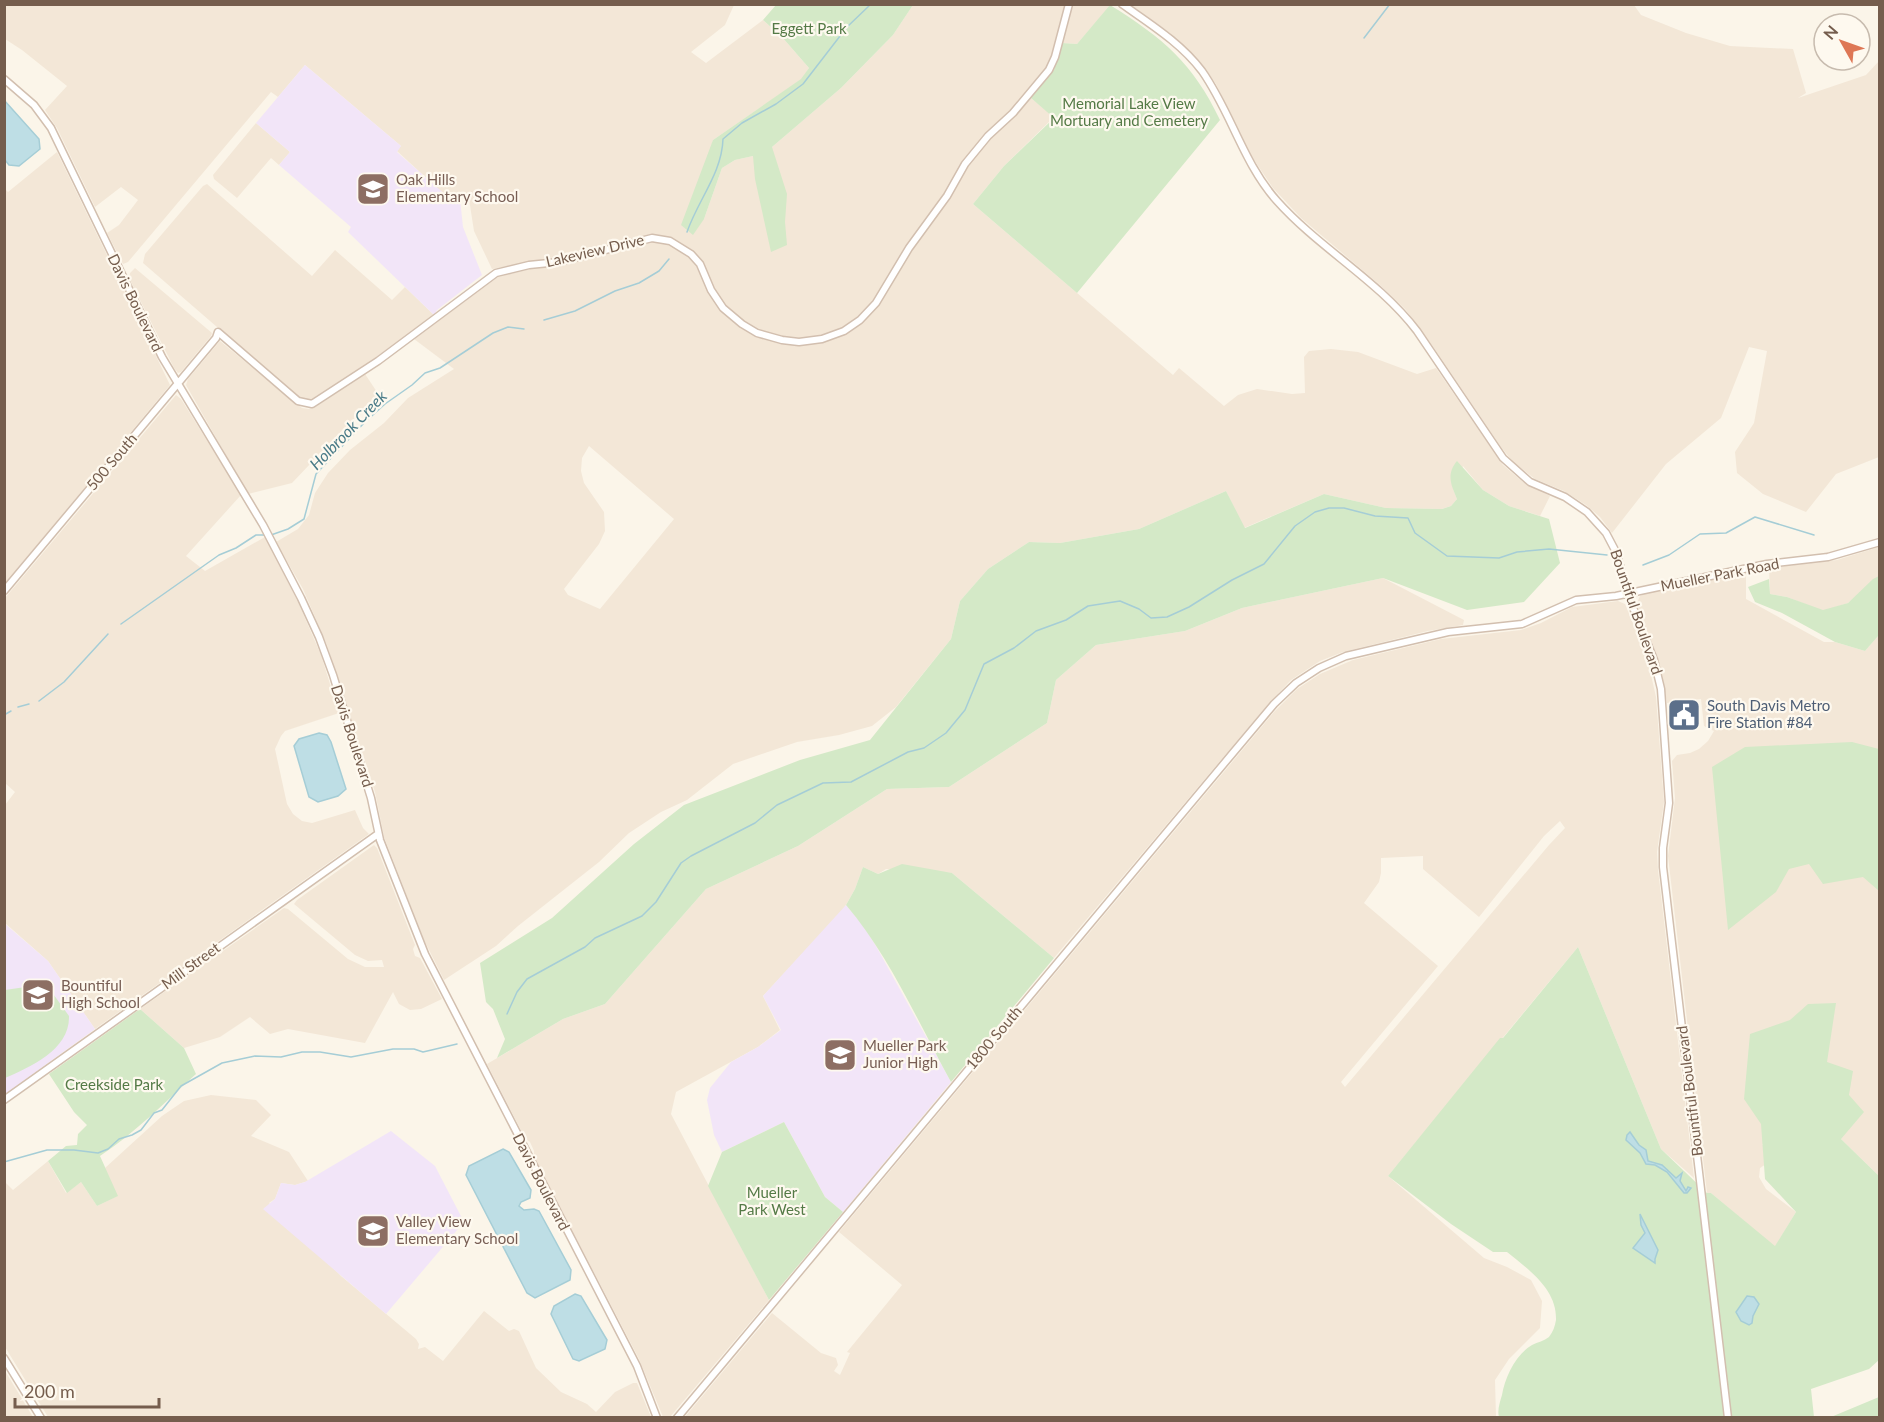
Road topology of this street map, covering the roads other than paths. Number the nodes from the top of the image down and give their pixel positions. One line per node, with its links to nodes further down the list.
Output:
1 (1069, 4): 4 (street, Lakeview Drive)
2 (1122, 4): 8 (street, Bountiful Boulevard)
3 (4, 79): 5 (street, Davis Boulevard)
4 (218, 332): 5 (street, 500 South)
5 (177, 383): 7 (street, 500 South); 10 (street, Davis Boulevard)
6 (1880, 542): 8 (street, Mueller Park Road)
7 (4, 591)
8 (1628, 593): 9 (street, Mueller Park Road); 16 (street, Bountiful Boulevard)
9 (1319, 668): 15 (street, 1800 South)
10 (378, 834): 11 (street, Mill Street); 14 (street, Davis Boulevard)
11 (4, 1100)
12 (4, 1358): 13 (street)
13 (40, 1418)
14 (657, 1418)
15 (677, 1418)
16 (1728, 1418)

